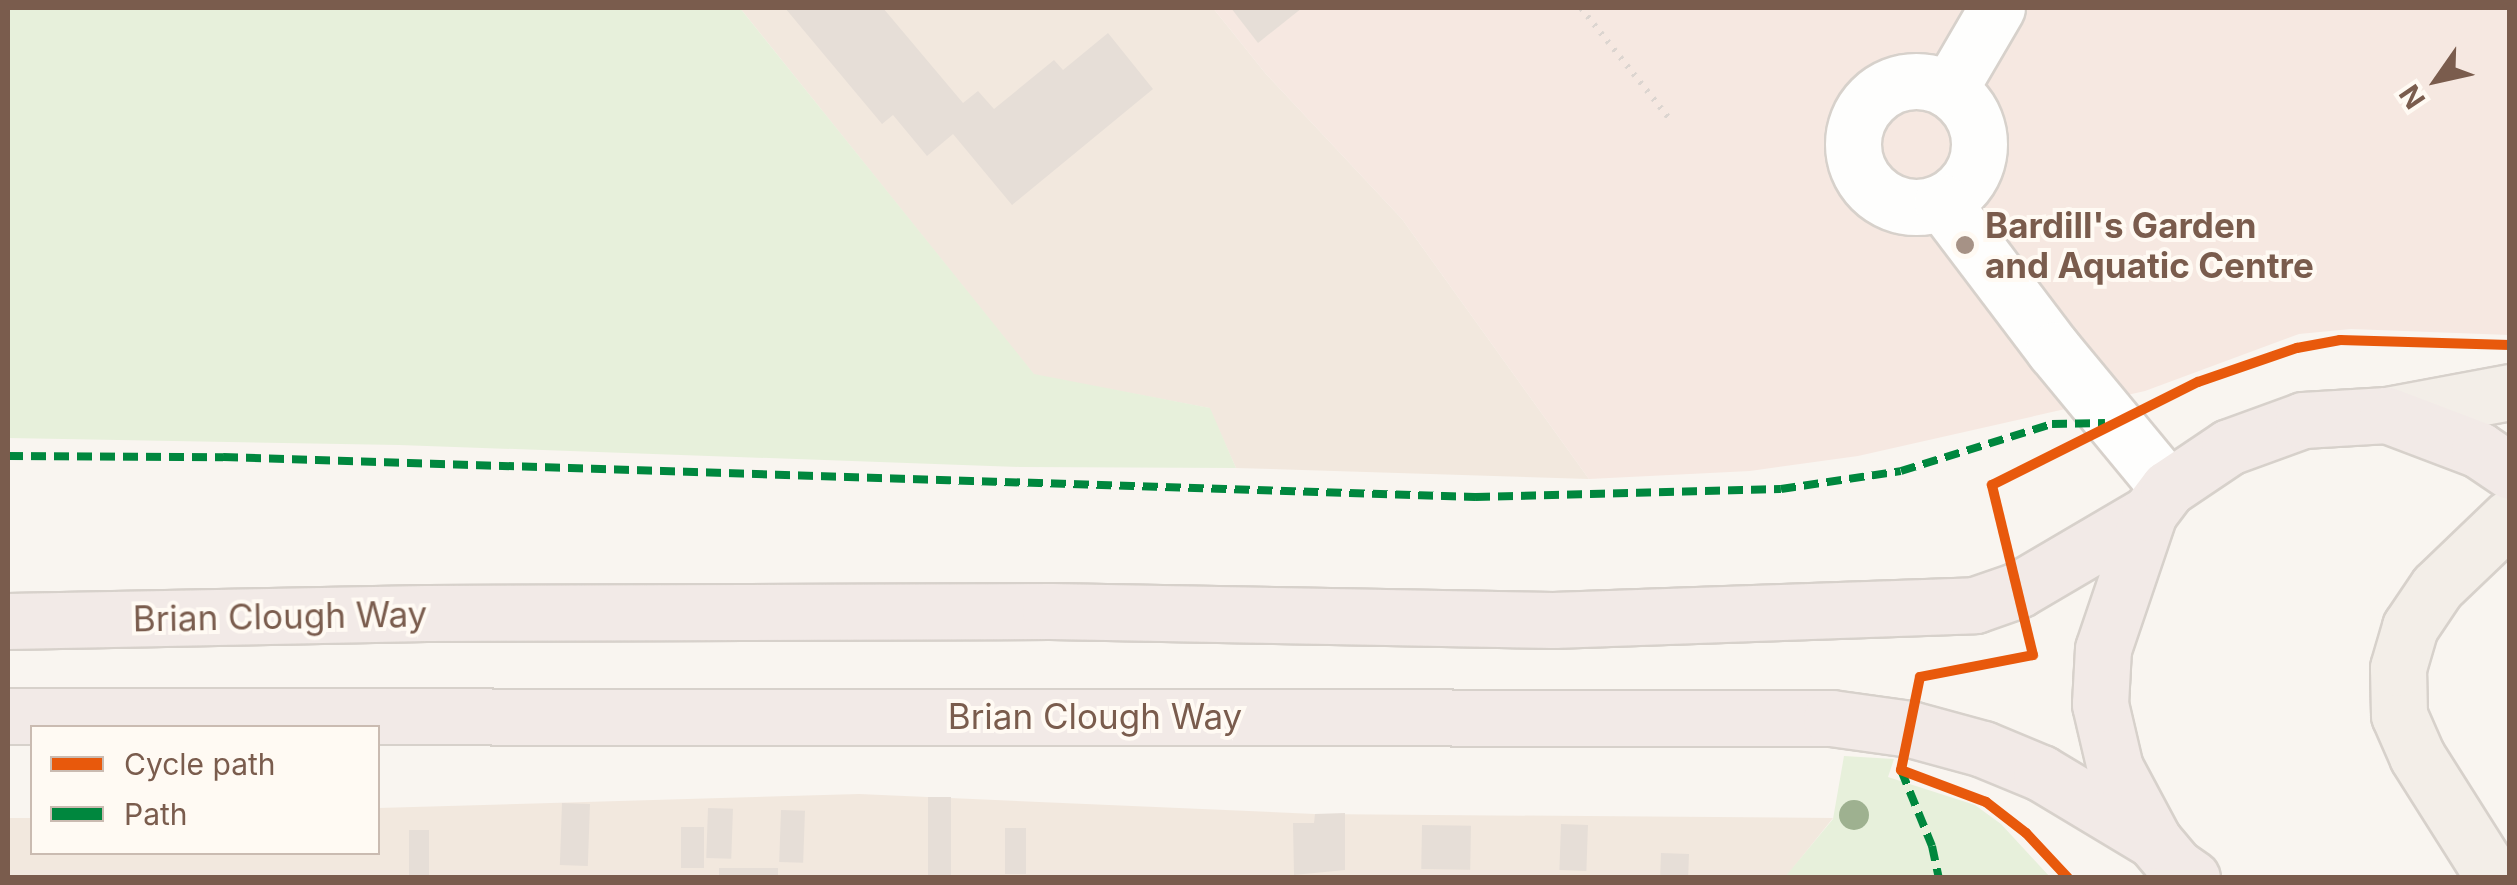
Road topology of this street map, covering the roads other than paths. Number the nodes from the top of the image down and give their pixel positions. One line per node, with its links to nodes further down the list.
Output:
1 (1997, 8): 2 (lane)
2 (1950, 90): 3 (lane); 3 (lane)
3 (1942, 202): 7 (lane)
4 (2510, 392): 5 (main road)
5 (2387, 415): 6 (highway); 7 (highway, Brian Clough Way)
6 (2510, 470)
7 (2159, 501): 9 (highway, Brian Clough Way); 11 (highway)
8 (2510, 517): 12 (main road)
9 (8, 621)
10 (8, 716): 11 (highway, Brian Clough Way)
11 (2175, 865)
12 (2494, 878)

